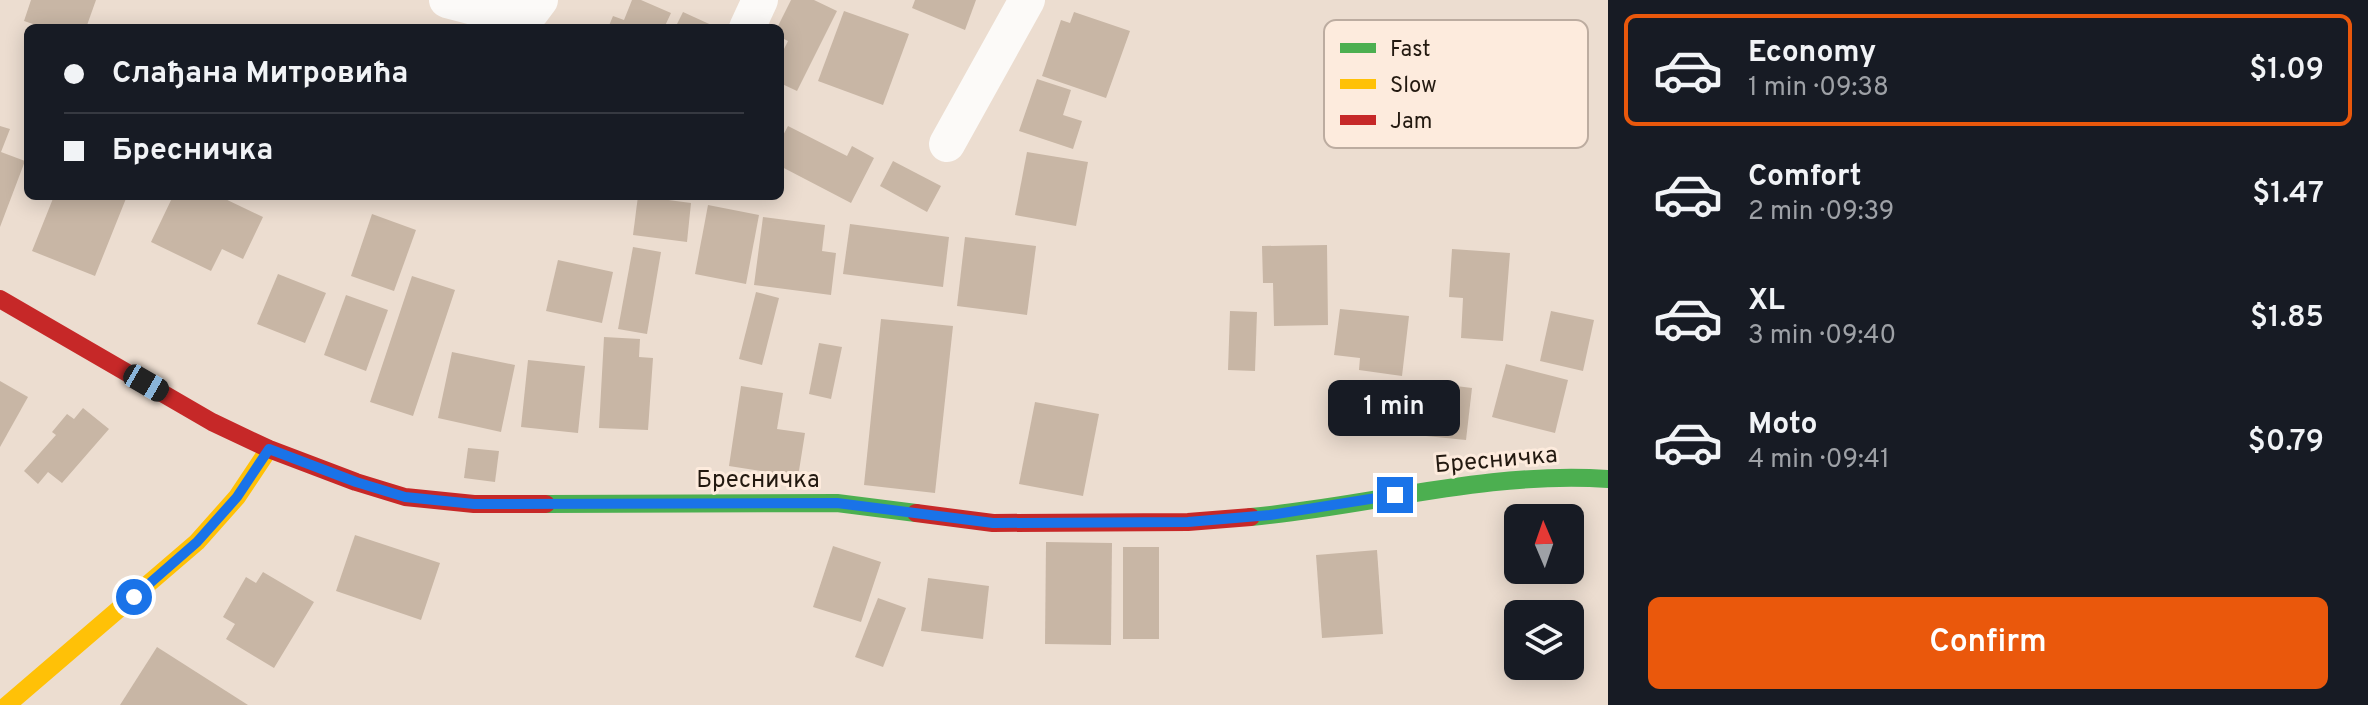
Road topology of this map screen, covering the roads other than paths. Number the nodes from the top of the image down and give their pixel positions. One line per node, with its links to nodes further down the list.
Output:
1 (447, 0): 4 (street)
2 (760, 0): 5 (street)
3 (1027, 0): 6 (street)
4 (536, 6)
5 (749, 24)
6 (947, 144)
7 (0, 299): 8 (street, Бресничка)
8 (269, 449): 9 (street, Бресничка); 10 (street)
9 (1608, 479)
10 (7, 705)

